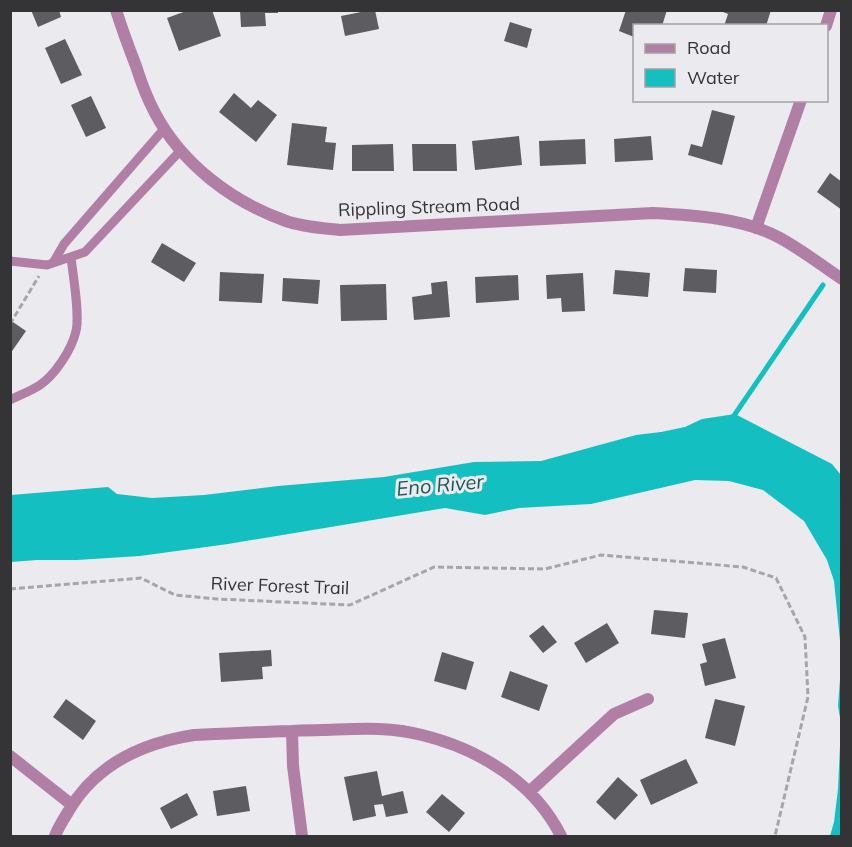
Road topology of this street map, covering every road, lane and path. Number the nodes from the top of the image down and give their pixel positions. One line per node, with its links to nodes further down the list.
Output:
1 (116, 10): 3 (street, Rippling Stream Road)
2 (800, 102): 5 (street)
3 (164, 129): 4 (street, Rippling Stream Road); 8 (lane)
4 (181, 150): 5 (street, Rippling Stream Road); 6 (lane)
5 (756, 228): 9 (street, Rippling Stream Road)
6 (71, 257): 8 (lane); 11 (lane)
7 (10, 261): 8 (lane)
8 (49, 264): 10 (path)
9 (842, 279)
10 (10, 324)
11 (10, 400)
12 (10, 589): 21 (path, River Forest Trail)
13 (648, 699): 16 (street)
14 (292, 731): 16 (street); 17 (street); 19 (street)
15 (10, 756): 17 (street)
16 (529, 792): 20 (street)
17 (72, 805): 18 (street)
18 (55, 837)
19 (302, 837)
20 (561, 837)
21 (775, 837)

